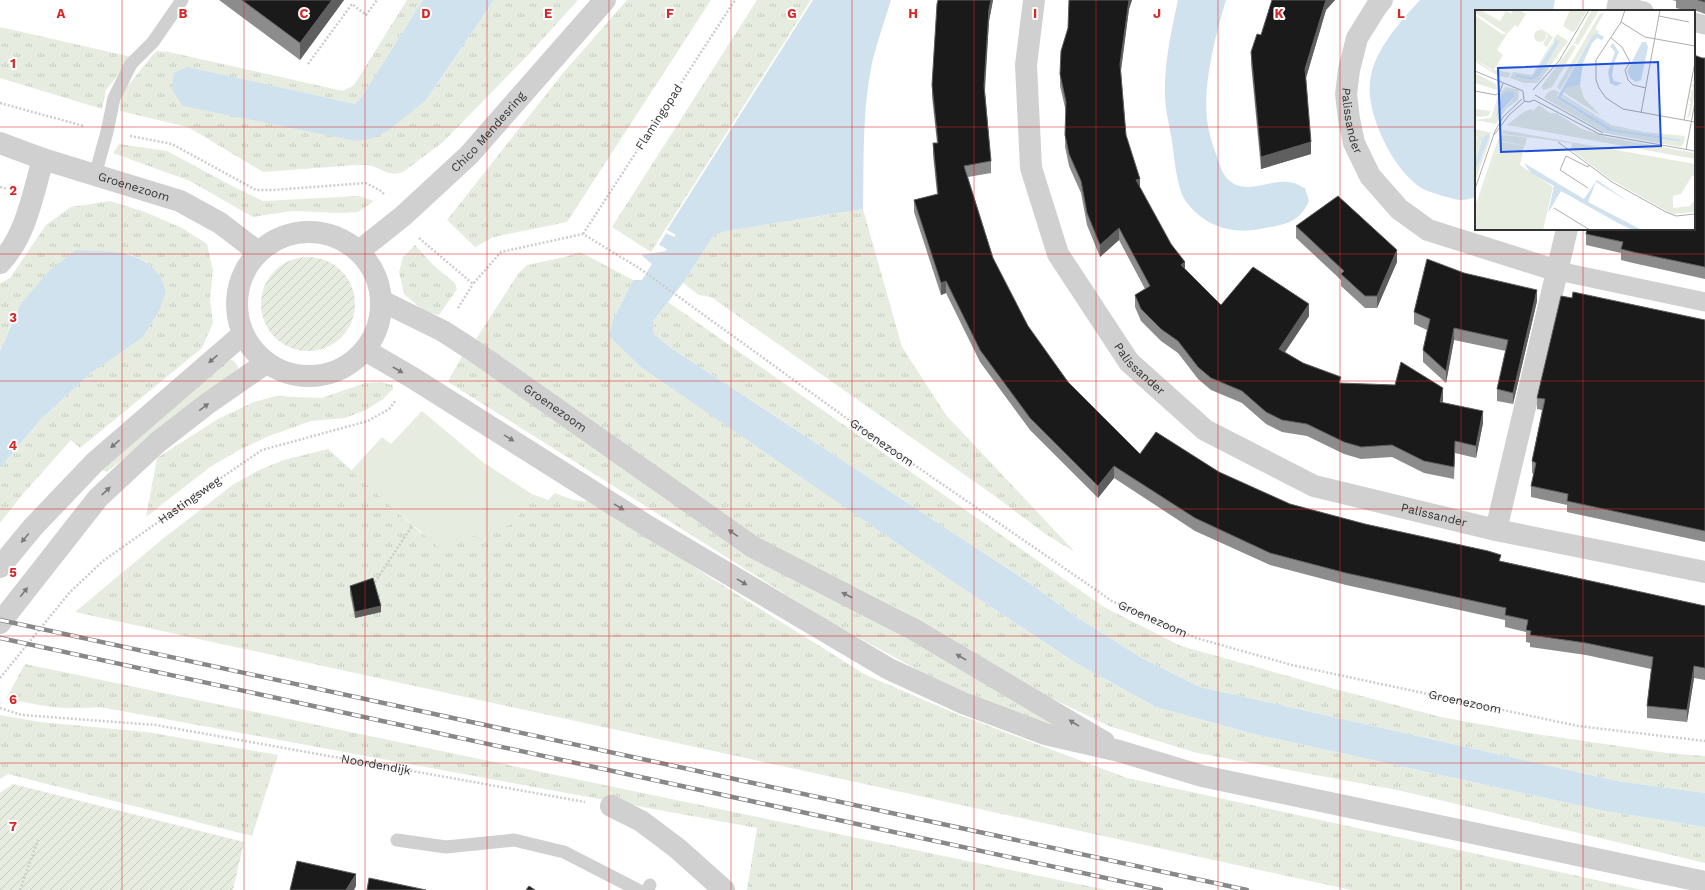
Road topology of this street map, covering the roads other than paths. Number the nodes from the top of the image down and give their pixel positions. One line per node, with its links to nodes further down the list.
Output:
1 (182, 0): 11 (lane)
2 (605, 0): 13 (street, Chico Mendesring)
3 (1034, 0): 22 (street, Palissander)
4 (1382, 0): 16 (street, Palissander)
5 (1618, 5): 6 (street)
6 (1640, 10)
7 (1695, 22): 8 (street)
8 (1705, 25)
9 (0, 143): 10 (street, Groenezoom)
10 (43, 159): 11 (street, Groenezoom); 15 (street)
11 (95, 175): 14 (street, Groenezoom)
12 (1567, 230): 16 (street)
13 (358, 251): 14 (street); 17 (street)
14 (258, 252): 19 (street)
15 (0, 263)
16 (1558, 271): 18 (street, Palissander); 22 (street)
17 (382, 301): 20 (street); 26 (street, Groenezoom, one-way to 17)
18 (1705, 302)
19 (243, 334): 21 (street); 23 (street, one-way to 23)
20 (365, 350): 21 (street); 26 (street, Groenezoom, one-way to 26)
21 (266, 363): 25 (street, one-way to 21)
22 (1496, 530): 24 (street, Palissander)
23 (0, 566)
24 (1705, 572)
25 (0, 623)
26 (1119, 751): 29 (street, Groenezoom)
27 (611, 806): 31 (street)
28 (397, 840): 30 (lane)
29 (1705, 882)
30 (638, 890)
31 (724, 890)

